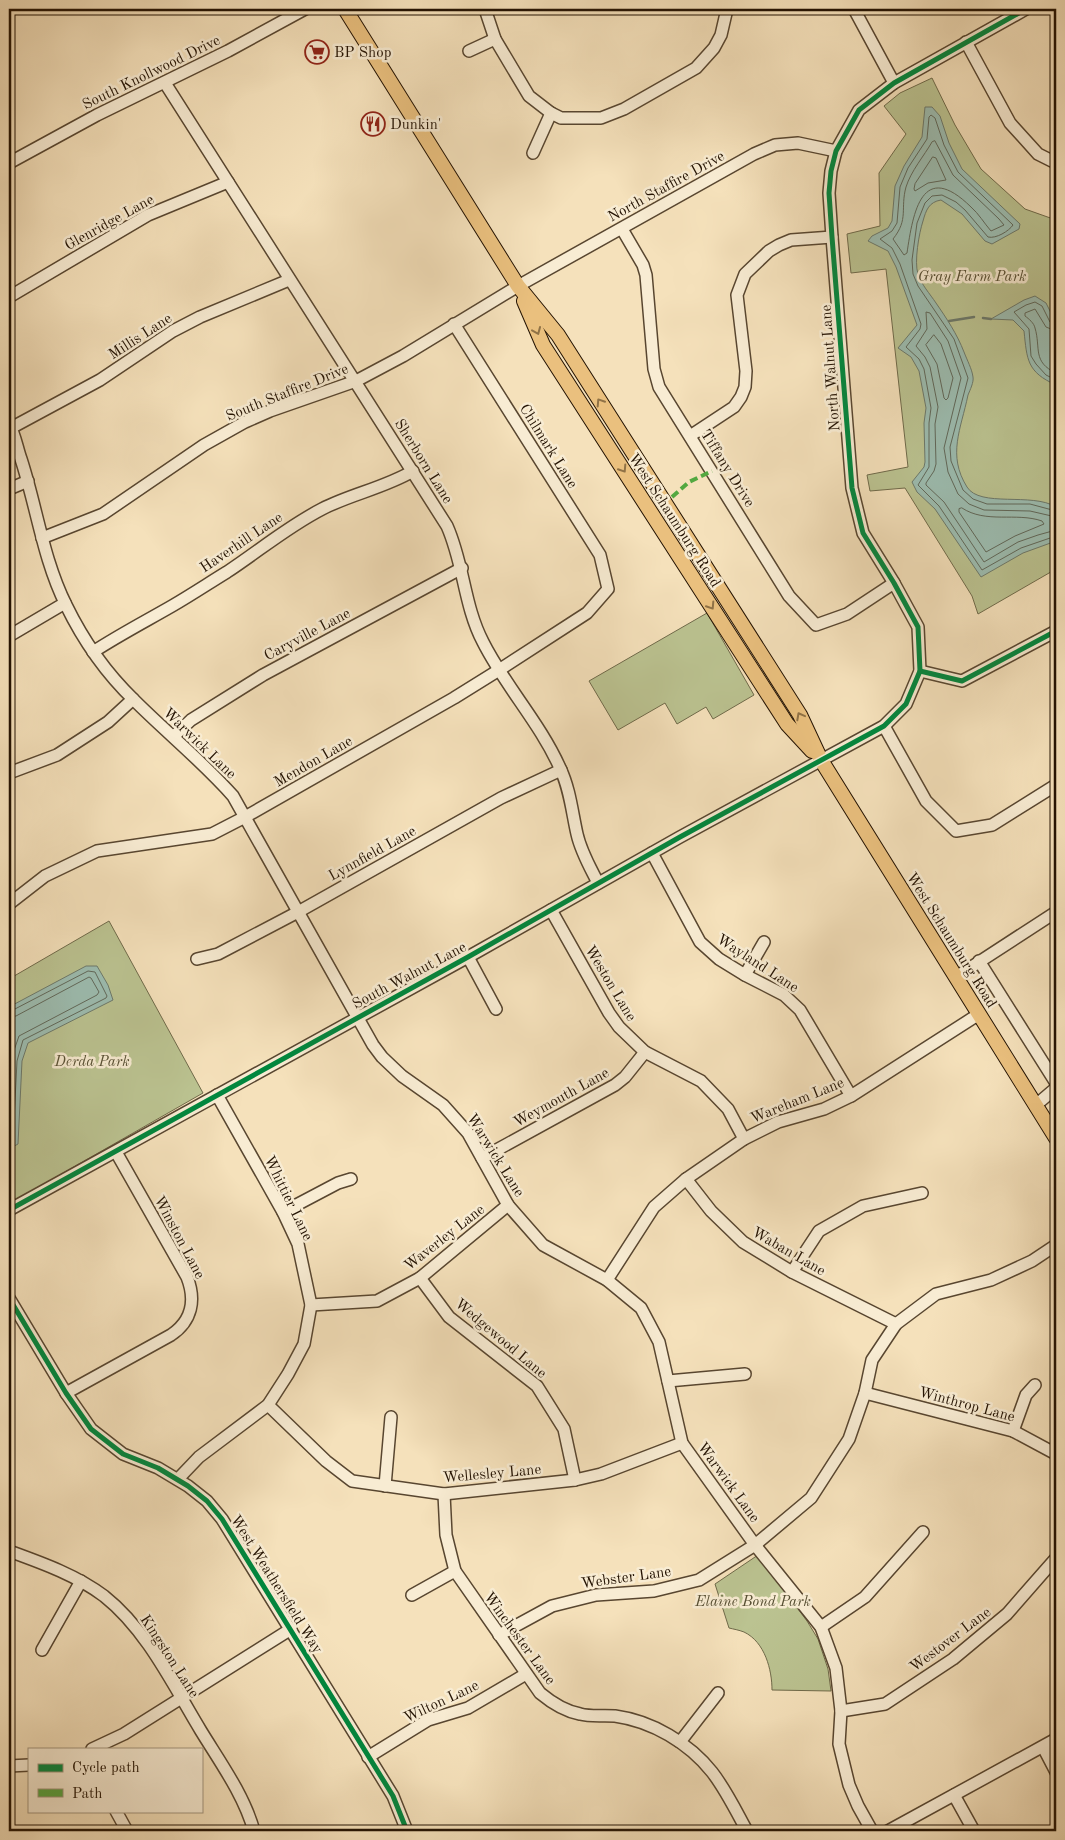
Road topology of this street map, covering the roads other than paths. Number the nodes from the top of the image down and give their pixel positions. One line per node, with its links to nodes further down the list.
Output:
1 (306, 9): 11 (street, South Knollwood Drive)
2 (345, 9): 21 (main road, West Schaumburg Road)
3 (484, 9): 7 (street)
4 (727, 9): 12 (street)
5 (854, 9): 10 (street)
6 (1026, 9): 8 (street, North Walnut Lane)
7 (495, 38): 9 (street); 12 (street)
8 (966, 42): 10 (street, North Walnut Lane); 16 (street)
9 (469, 51)
10 (894, 82): 13 (street, North Walnut Lane)
11 (165, 83): 15 (street, South Knollwood Drive); 17 (street, Sherborn Lane)
12 (551, 113): 14 (street)
13 (836, 151): 18 (street, North Staffire Drive); 19 (street, North Walnut Lane)
14 (533, 153)
15 (9, 163)
16 (1056, 163)
17 (228, 182): 20 (street, Sherborn Lane); 22 (street, Glenridge Lane)
18 (622, 229): 21 (street, North Staffire Drive); 26 (street, Tiffany Drive)
19 (832, 236): 26 (street); 32 (street, North Walnut Lane)
20 (289, 280): 24 (street, Sherborn Lane); 25 (street, Millis Lane)
21 (518, 286): 23 (street, South Staffire Drive); 43 (main road, West Schaumburg Road)
22 (9, 297)
23 (454, 324): 24 (street, South Staffire Drive); 33 (street, Chilmark Lane)
24 (356, 381): 27 (street, Sherborn Lane); 30 (street, South Staffire Drive)
25 (10, 426): 28 (street, Warwick Lane)
26 (690, 436): 32 (street, Tiffany Drive)
27 (413, 471): 31 (street, Sherborn Lane); 37 (street, Haverhill Lane)
28 (28, 481): 29 (street); 30 (street, Warwick Lane)
29 (9, 489)
30 (42, 538): 34 (street, Warwick Lane)
31 (462, 568): 38 (street, Sherborn Lane); 42 (street, Caryville Lane)
32 (894, 583): 39 (street, North Walnut Lane)
33 (608, 588): 38 (street, Mendon Lane)
34 (65, 603): 36 (street); 37 (street, Warwick Lane)
35 (1056, 631): 39 (street)
36 (9, 636)
37 (93, 652): 40 (street, Warwick Lane)
38 (499, 670): 44 (street, Sherborn Lane); 47 (street, Mendon Lane)
39 (920, 671): 41 (street, North Walnut Lane)
40 (133, 699): 42 (street, Warwick Lane); 45 (street)
41 (884, 726): 43 (street, North Walnut Lane); 46 (street)
42 (174, 736): 47 (street, Warwick Lane)
43 (821, 760): 48 (street, South Walnut Lane); 59 (main road, West Schaumburg Road)
44 (561, 770): 49 (street, Sherborn Lane); 52 (street, Lynnfield Lane)
45 (9, 773)
46 (1056, 785)
47 (245, 818): 50 (street, Mendon Lane); 52 (street, Warwick Lane)
48 (652, 853): 49 (street, South Walnut Lane); 58 (street, Wayland Lane)
49 (598, 882): 51 (street, South Walnut Lane)
50 (9, 904)
51 (551, 910): 55 (street, South Walnut Lane); 63 (street, Weston Lane)
52 (298, 912): 56 (street, Lynnfield Lane); 62 (street, Warwick Lane)
53 (1056, 912): 57 (street)
54 (764, 942): 58 (street)
55 (468, 957): 60 (street); 62 (street, South Walnut Lane)
56 (197, 959)
57 (979, 961): 59 (street); 64 (street)
58 (745, 975): 67 (street, Wayland Lane)
59 (956, 977): 61 (main road, West Schaumburg Road)
60 (496, 1009)
61 (979, 1014): 67 (street, Wareham Lane); 68 (main road, West Schaumburg Road)
62 (357, 1017): 66 (street, South Walnut Lane); 72 (street, Warwick Lane)
63 (645, 1052): 70 (street, Weston Lane); 72 (street, Weymouth Lane)
64 (1056, 1083)
65 (1056, 1088): 68 (street)
66 (217, 1095): 71 (street, South Walnut Lane); 78 (street, Whittier Lane)
67 (850, 1096): 70 (street, Wareham Lane)
68 (1036, 1105): 69 (main road, West Schaumburg Road)
69 (1056, 1138)
70 (744, 1139): 74 (street, Wareham Lane)
71 (116, 1152): 77 (street, South Walnut Lane); 89 (street, Winston Lane)
72 (482, 1158): 76 (street, Warwick Lane)
73 (351, 1179): 78 (street)
74 (686, 1179): 80 (street, Waban Lane); 82 (street, Wareham Lane)
75 (922, 1193): 80 (street)
76 (508, 1205): 81 (street, Waverley Lane); 82 (street, Warwick Lane)
77 (9, 1210)
78 (283, 1212): 84 (street, Whittier Lane)
79 (1056, 1245): 85 (street, Webster Lane)
80 (792, 1272): 85 (street, Waban Lane)
81 (420, 1278): 84 (street, Waverley Lane); 97 (street, Wedgewood Lane)
82 (607, 1280): 87 (street, Warwick Lane)
83 (9, 1298): 89 (street, West Weathersfield Way)
84 (311, 1304): 91 (street, Whittier Lane)
85 (896, 1324): 90 (street, Webster Lane)
86 (745, 1374): 87 (street)
87 (668, 1381): 94 (street, Warwick Lane)
88 (1034, 1385): 93 (street)
89 (66, 1393): 96 (street, West Weathersfield Way)
90 (865, 1393): 93 (street, Winthrop Lane); 101 (street, Webster Lane)
91 (268, 1405): 96 (street, Whittier Lane); 98 (street, Wellesley Lane)
92 (391, 1417): 98 (street)
93 (1013, 1431): 95 (street, Winthrop Lane)
94 (682, 1442): 97 (street, Wellesley Lane); 101 (street, Warwick Lane)
95 (1056, 1454)
96 (178, 1479): 108 (street, West Weathersfield Way)
97 (575, 1480): 99 (street, Wellesley Lane)
98 (385, 1486): 99 (street, Wellesley Lane)
99 (444, 1494): 104 (street, Winchester Lane)
100 (923, 1532): 107 (street)
101 (756, 1545): 107 (street, Warwick Lane); 109 (street, Webster Lane)
102 (9, 1552): 105 (street, Kingston Lane)
103 (1056, 1558): 114 (street, Westover Lane)
104 (455, 1572): 106 (street); 109 (street, Winchester Lane)
105 (81, 1581): 110 (street); 113 (street, Kingston Lane)
106 (412, 1595)
107 (821, 1627): 114 (street, Warwick Lane)
108 (291, 1629): 113 (street); 119 (street, West Weathersfield Way)
109 (499, 1635): 111 (street, Winchester Lane)
110 (42, 1650)
111 (526, 1674): 116 (street, Winchester Lane); 119 (street, Wilton Lane)
112 (718, 1693): 116 (street)
113 (182, 1699): 118 (street); 126 (street, Kingston Lane)
114 (841, 1711): 129 (street, Warwick Lane)
115 (1056, 1739): 117 (street)
116 (680, 1742): 128 (street, Winchester Lane)
117 (1043, 1747): 122 (street); 123 (street)
118 (94, 1748)
119 (368, 1757): 127 (street, West Weathersfield Way)
120 (28, 1765): 121 (street)
121 (9, 1766)
122 (1056, 1772)
123 (954, 1795): 130 (street); 131 (street)
124 (117, 1812): 125 (street)
125 (127, 1831)
126 (254, 1831)
127 (407, 1831)
128 (747, 1831)
129 (872, 1831)
130 (888, 1831)
131 (974, 1831)

